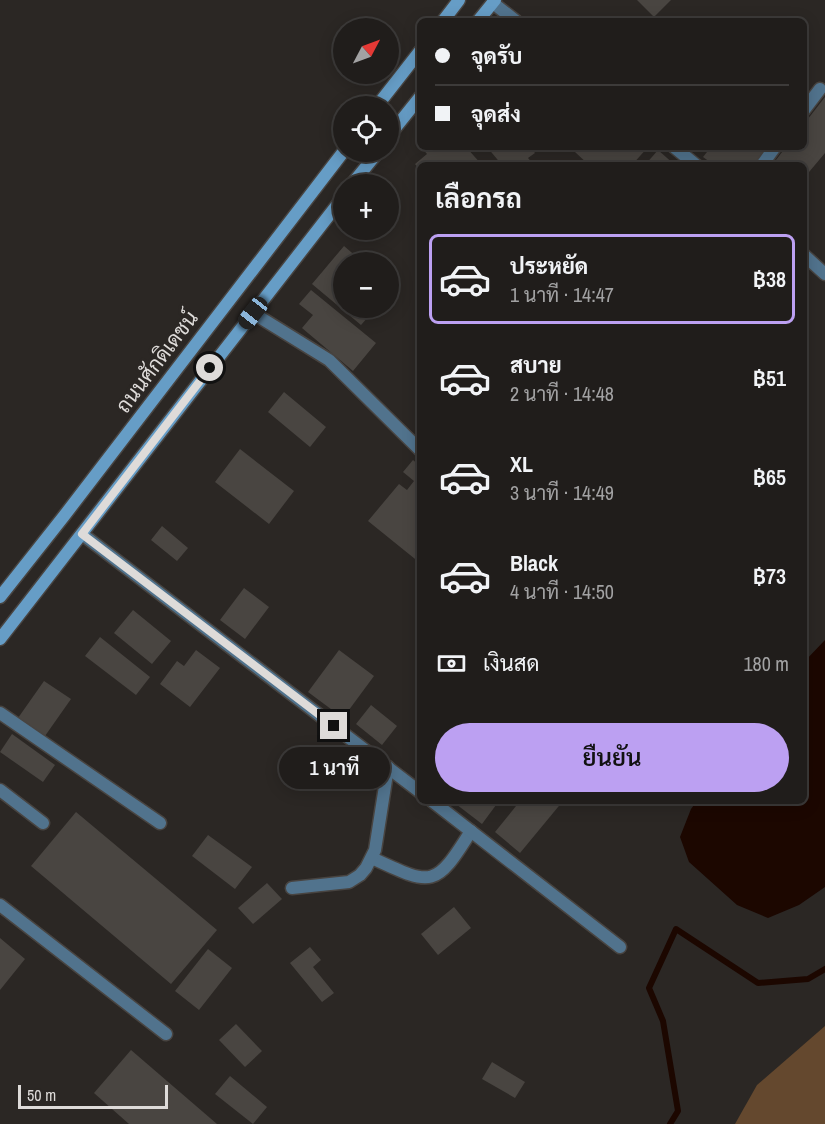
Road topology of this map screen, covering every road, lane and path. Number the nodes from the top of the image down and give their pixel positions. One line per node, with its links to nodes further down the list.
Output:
1 (459, 0): 3 (main road)
2 (494, 1): 4 (main road); 5 (street)
3 (445, 18)
4 (480, 18)
5 (513, 18)
6 (417, 55): 8 (main road)
7 (820, 89): 10 (street)
8 (385, 96)
9 (417, 101): 11 (main road)
10 (807, 106)
11 (399, 123)
12 (678, 150): 15 (street)
13 (336, 162): 23 (main road, ถนนศักดิเดชน์)
14 (370, 162): 16 (main road)
15 (692, 162)
16 (360, 174)
17 (333, 210): 20 (main road)
18 (807, 258): 19 (street)
19 (825, 274)
20 (253, 313): 21 (street); 22 (main road)
21 (417, 447)
22 (82, 534): 24 (main road); 26 (street)
23 (0, 597)
24 (0, 639)
25 (0, 713): 30 (street)
26 (388, 767): 28 (street); 33 (street)
27 (0, 789): 31 (street)
28 (417, 790)
29 (436, 804): 32 (street)
30 (160, 823)
31 (43, 824)
32 (471, 831): 33 (street); 36 (street)
33 (372, 858): 34 (street)
34 (292, 888)
35 (0, 905): 37 (street)
36 (620, 947)
37 (166, 1034)

